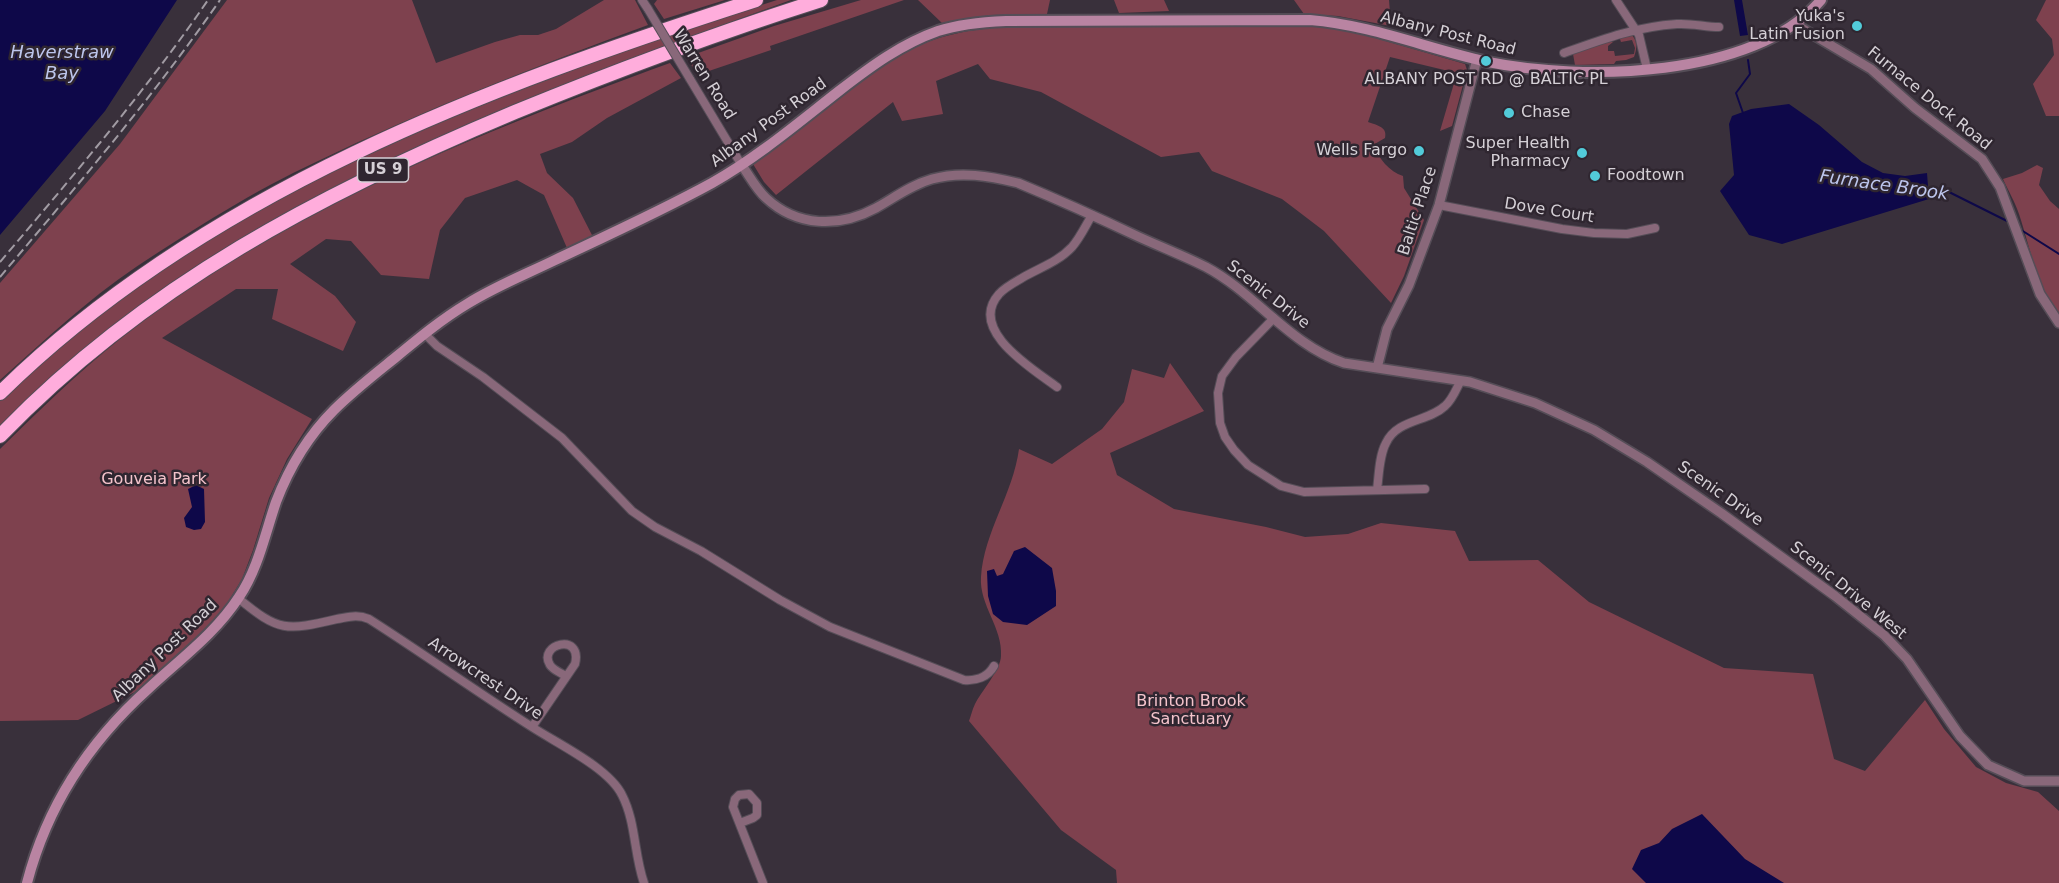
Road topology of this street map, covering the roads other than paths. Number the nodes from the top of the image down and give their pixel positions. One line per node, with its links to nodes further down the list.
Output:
1 (642, 0): 12 (street, Warren Road, bridge)
2 (756, 0): 22 (highway, US 9)
3 (821, 0): 23 (highway, US 9)
4 (1616, 0): 8 (street)
5 (1821, 0): 6 (main road, Albany Post Road)
6 (1795, 24): 11 (main road, Albany Post Road); 17 (street, Furnace Dock Road)
7 (1719, 27): 8 (street)
8 (1635, 29): 9 (street); 11 (street)
9 (1564, 53)
10 (1477, 59): 11 (main road, Albany Post Road); 12 (main road, Albany Post Road); 13 (street, Baltic Place)
11 (1647, 69)
12 (741, 164): 14 (street, Scenic Drive); 18 (main road, Albany Post Road)
13 (1439, 205): 15 (street, Dove Court); 19 (street, Baltic Place)
14 (1092, 215): 16 (street, Scenic Drive); 21 (street)
15 (1655, 228)
16 (1274, 318): 19 (street, Scenic Drive); 25 (street)
17 (2059, 323)
18 (425, 334): 27 (main road, Albany Post Road); 28 (street)
19 (1377, 368): 20 (street, Scenic Drive)
20 (1460, 382): 25 (street); 26 (street, Scenic Drive)
21 (1057, 387)
22 (0, 393)
23 (0, 436)
24 (1425, 489): 25 (street)
25 (1377, 490)
26 (1776, 552): 31 (street, Scenic Drive West)
27 (238, 598): 30 (street, Arrowcrest Drive); 33 (main road, Albany Post Road)
28 (994, 666)
29 (566, 676): 30 (street)
30 (532, 727): 34 (street, Arrowcrest Drive)
31 (2059, 781)
32 (740, 823): 35 (street)
33 (27, 883)
34 (644, 883)
35 (763, 883)

